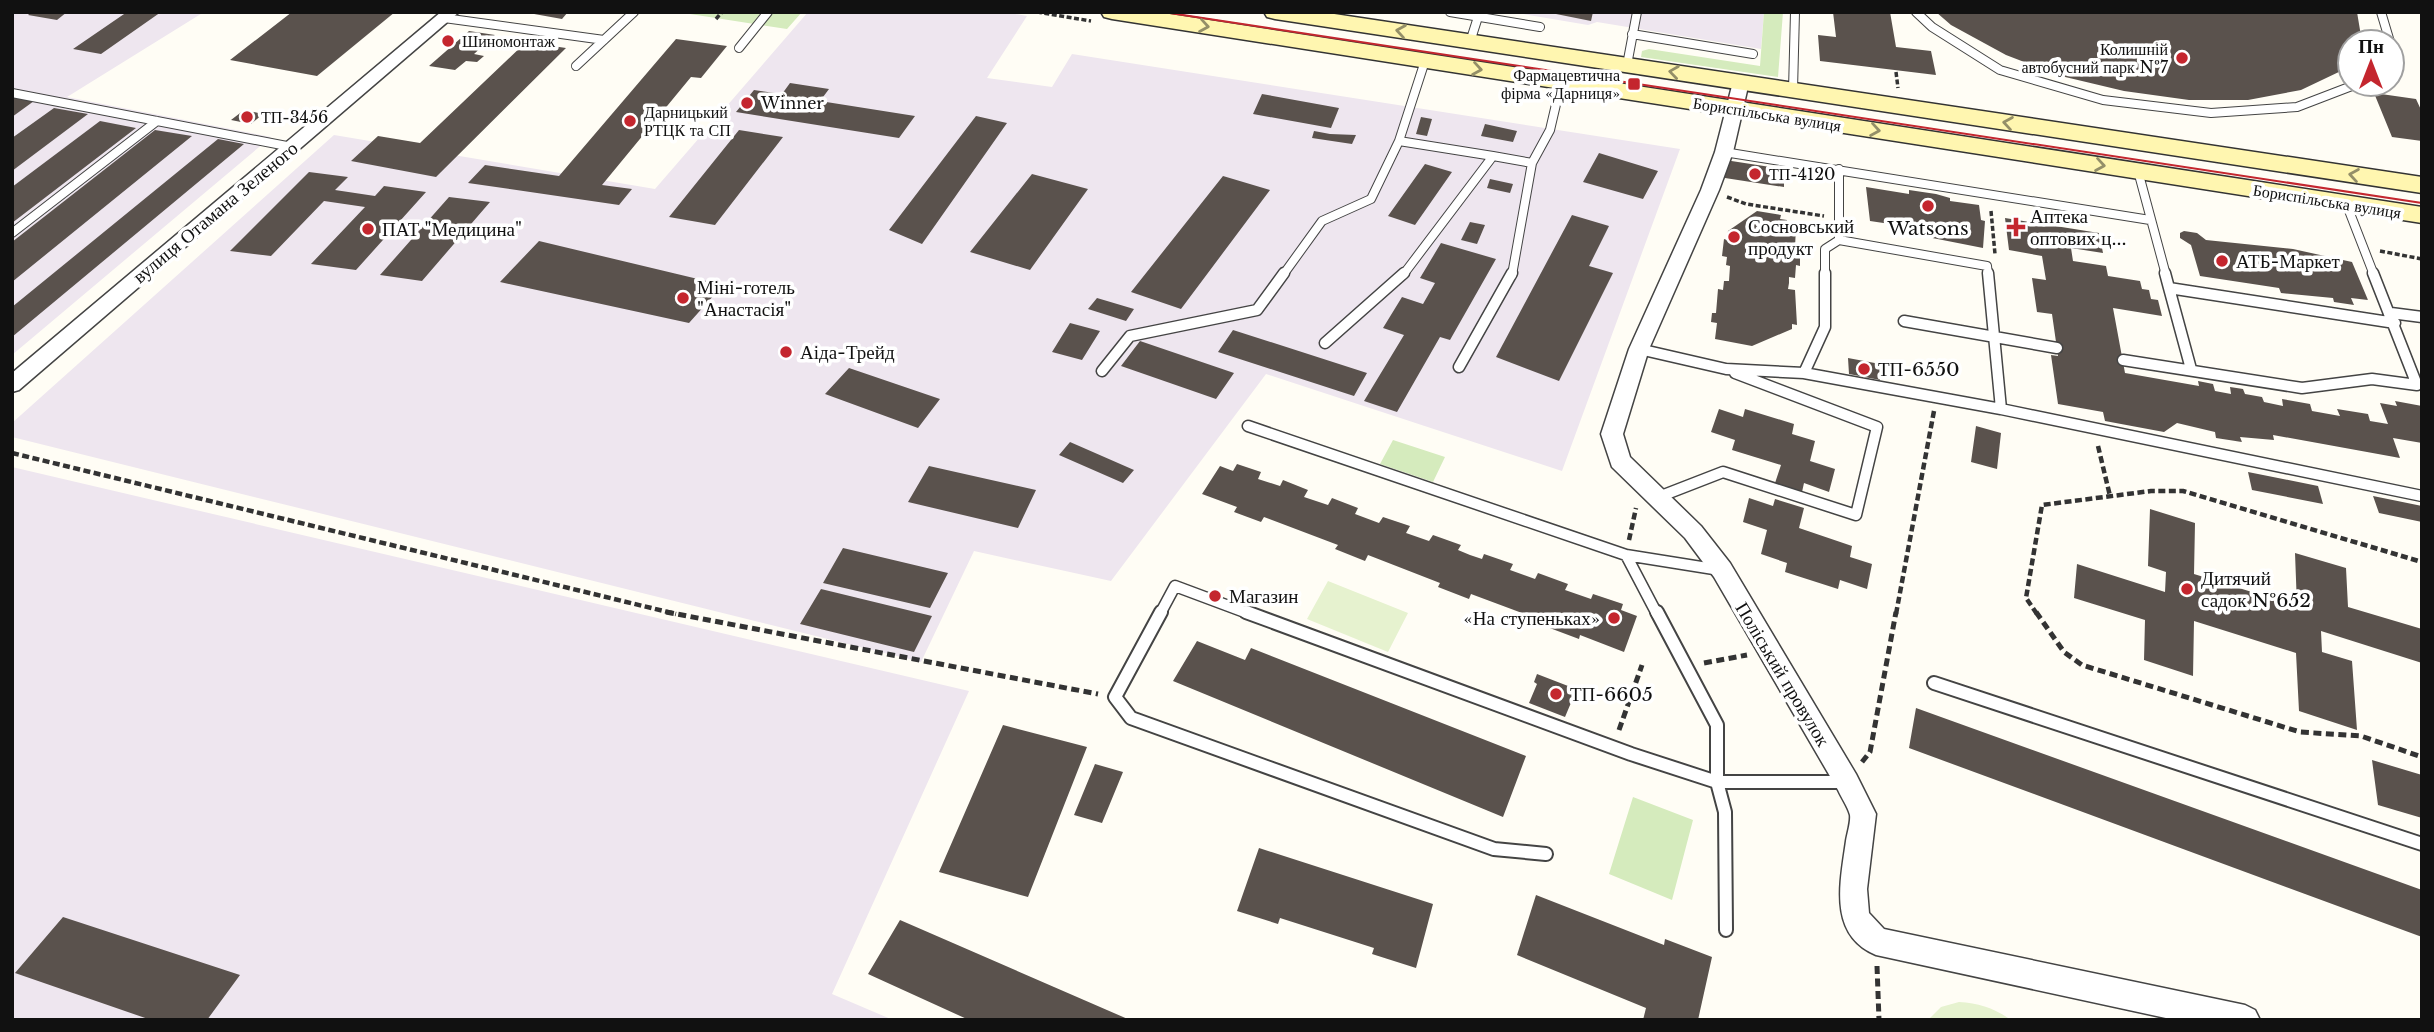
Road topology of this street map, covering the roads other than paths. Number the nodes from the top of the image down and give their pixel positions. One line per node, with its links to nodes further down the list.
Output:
1 (634, 12): 14 (lane)
2 (768, 12): 16 (lane)
3 (1112, 12): 18 (main road, Бориспільська вулиця, one-way to 18)
4 (1275, 12): 9 (main road, Бориспільська вулиця)
5 (1450, 12): 11 (lane)
6 (1637, 12): 13 (lane)
7 (1796, 12): 23 (lane)
8 (1916, 12): 24 (lane)
9 (1306, 14): 15 (main road, Бориспільська вулиця, one-way to 9)
10 (447, 15): 14 (lane); 29 (street, вулиця Отамана Зеленого)
11 (1478, 17): 12 (lane); 15 (lane)
12 (1540, 26)
13 (1632, 34): 17 (lane); 19 (lane)
14 (604, 40): 20 (lane)
15 (1471, 42): 19 (main road, Бориспільська вулиця)
16 (738, 48)
17 (1753, 54)
18 (1424, 61): 22 (main road, Бориспільська вулиця, one-way to 22); 28 (lane)
19 (1627, 65): 21 (main road, Бориспільська вулиця, one-way to 19)
20 (576, 66)
21 (1741, 82): 23 (main road, Бориспільська вулиця); 26 (street, Поліський провулок)
22 (1561, 83): 26 (main road, Бориспільська вулиця); 32 (lane)
23 (1793, 90): 35 (main road, Бориспільська вулиця, one-way to 23)
24 (2336, 92)
25 (12, 93): 27 (lane)
26 (1735, 108): 30 (street, Поліський провулок); 34 (main road, Бориспільська вулиця, one-way to 34)
27 (157, 121): 29 (lane); 39 (lane)
28 (1399, 141): 31 (lane); 53 (lane)
29 (292, 147): 55 (street, вулиця Отамана Зеленого)
30 (1724, 152): 33 (lane); 48 (street, Поліський провулок)
31 (1493, 156): 32 (lane); 46 (lane)
32 (1532, 163): 50 (lane)
33 (1839, 169): 38 (lane); 40 (lane)
34 (2138, 171): 36 (main road, Бориспільська вулиця); 38 (lane)
35 (2422, 185)
36 (2346, 203): 37 (main road, Бориспільська вулиця); 43 (lane)
37 (2422, 215)
38 (2150, 219): 41 (lane)
39 (12, 233)
40 (1839, 240): 45 (lane); 54 (lane)
41 (2169, 288): 43 (lane); 52 (lane)
42 (2422, 317): 43 (lane)
43 (2393, 318): 52 (lane)
44 (1904, 321): 45 (lane)
45 (1993, 336): 47 (lane); 56 (lane)
46 (1325, 344)
47 (2057, 348)
48 (1639, 349): 51 (lane); 58 (street, Поліський провулок)
49 (2123, 360): 52 (lane)
50 (1459, 367)
51 (1726, 369): 54 (lane); 58 (lane)
52 (2191, 369)
53 (1102, 371)
54 (1804, 373): 56 (lane)
55 (12, 385)
56 (2001, 408): 59 (lane)
57 (1248, 426): 60 (lane)
58 (1648, 491): 61 (street, Поліський провулок)
59 (2422, 496)
60 (1626, 555): 61 (lane); 63 (lane)
61 (1722, 570): 64 (street, Поліський провулок)
62 (1934, 683): 65 (lane)
63 (1717, 782): 64 (lane); 66 (lane); 67 (lane)
64 (1847, 782): 68 (street, Поліський провулок)
65 (2422, 844)
66 (1546, 854)
67 (1726, 930)
68 (2245, 1020)

